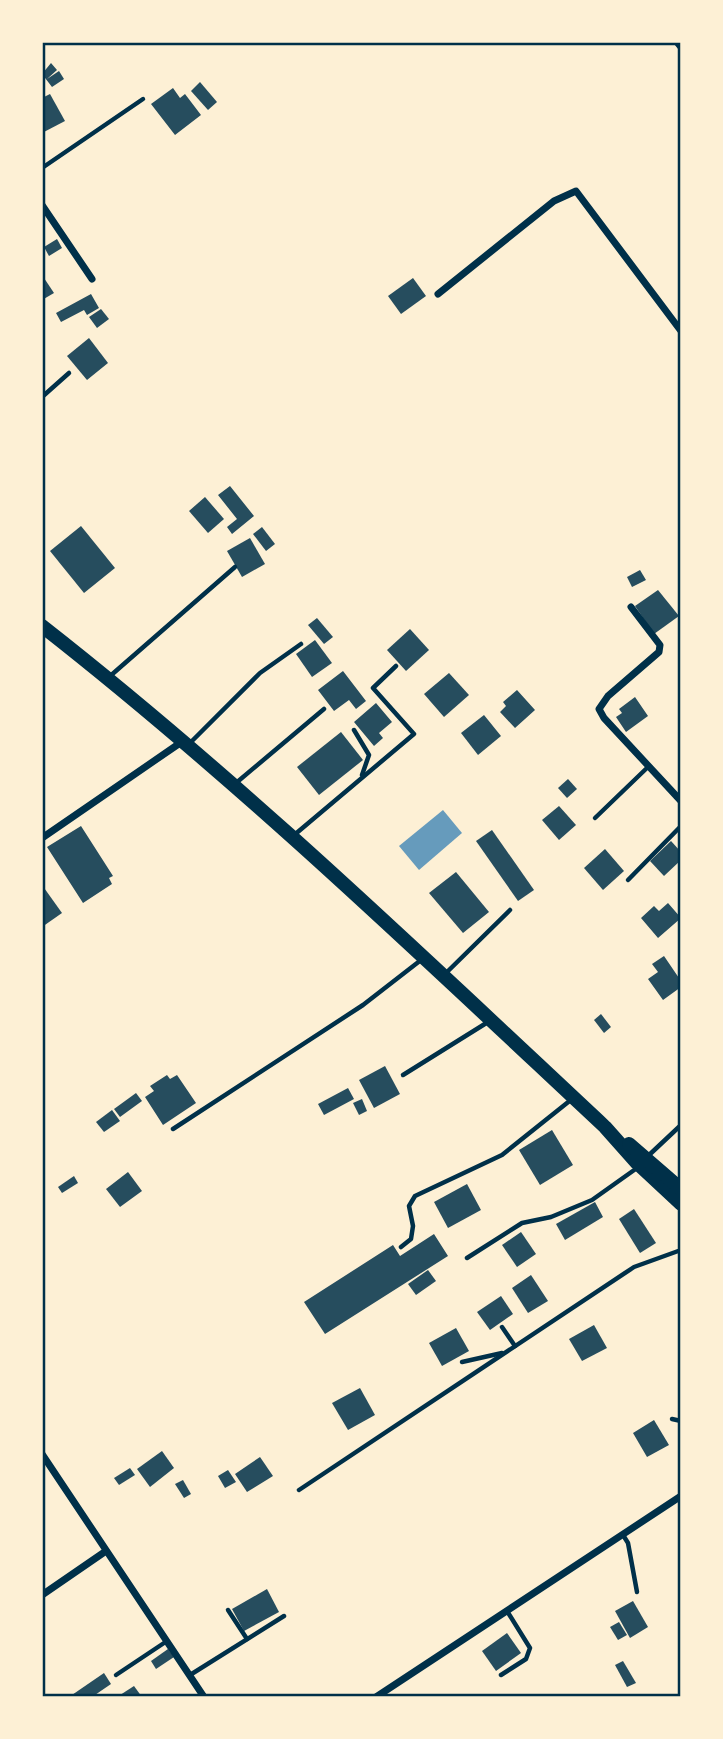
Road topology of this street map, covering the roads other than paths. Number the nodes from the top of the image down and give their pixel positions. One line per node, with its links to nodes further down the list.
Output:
1 (677, 42): 2 (street)
2 (681, 47)
3 (143, 99): 4 (lane)
4 (42, 168)
5 (42, 205): 6 (street)
6 (92, 279)
7 (438, 294): 8 (street)
8 (681, 331)
9 (69, 373): 10 (lane)
10 (42, 397)
11 (235, 567): 16 (lane)
12 (631, 607): 20 (street)
13 (42, 626): 16 (main road)
14 (301, 644): 19 (lane)
15 (396, 666): 21 (lane)
16 (108, 677): 19 (main road)
17 (324, 709): 22 (lane)
18 (354, 730): 21 (lane)
19 (187, 742): 22 (main road); 27 (street)
20 (649, 766): 23 (street); 24 (lane)
21 (362, 776): 26 (lane)
22 (235, 784): 26 (main road)
23 (681, 801)
24 (595, 818)
25 (681, 826): 28 (lane)
26 (293, 836): 30 (main road)
27 (42, 838)
28 (628, 880)
29 (510, 910): 31 (lane)
30 (424, 957): 31 (main road); 36 (lane)
31 (443, 976): 32 (main road)
32 (491, 1020): 33 (lane); 34 (main road)
33 (403, 1075)
34 (573, 1098): 37 (main road); 40 (lane)
35 (681, 1125): 37 (lane)
36 (173, 1129)
37 (643, 1162): 38 (main road); 39 (main road); 42 (lane)
38 (681, 1189)
39 (681, 1204)
40 (401, 1247)
41 (681, 1250): 44 (lane)
42 (467, 1258)
43 (502, 1328): 44 (lane)
44 (515, 1346): 45 (lane)
45 (507, 1352): 46 (lane); 50 (lane)
46 (462, 1362)
47 (672, 1419): 48 (lane)
48 (681, 1421)
49 (42, 1454): 53 (street)
50 (299, 1490)
51 (681, 1496): 52 (street)
52 (623, 1535): 54 (lane); 57 (street)
53 (106, 1551): 55 (street); 60 (street)
54 (638, 1592)
55 (42, 1595)
56 (228, 1610): 59 (lane)
57 (507, 1611): 63 (lane); 65 (street)
58 (284, 1616): 59 (lane)
59 (247, 1639): 62 (lane)
60 (167, 1641): 61 (lane); 62 (street)
61 (116, 1675)
62 (190, 1675): 64 (street)
63 (501, 1675)
64 (204, 1697)
65 (376, 1697)

